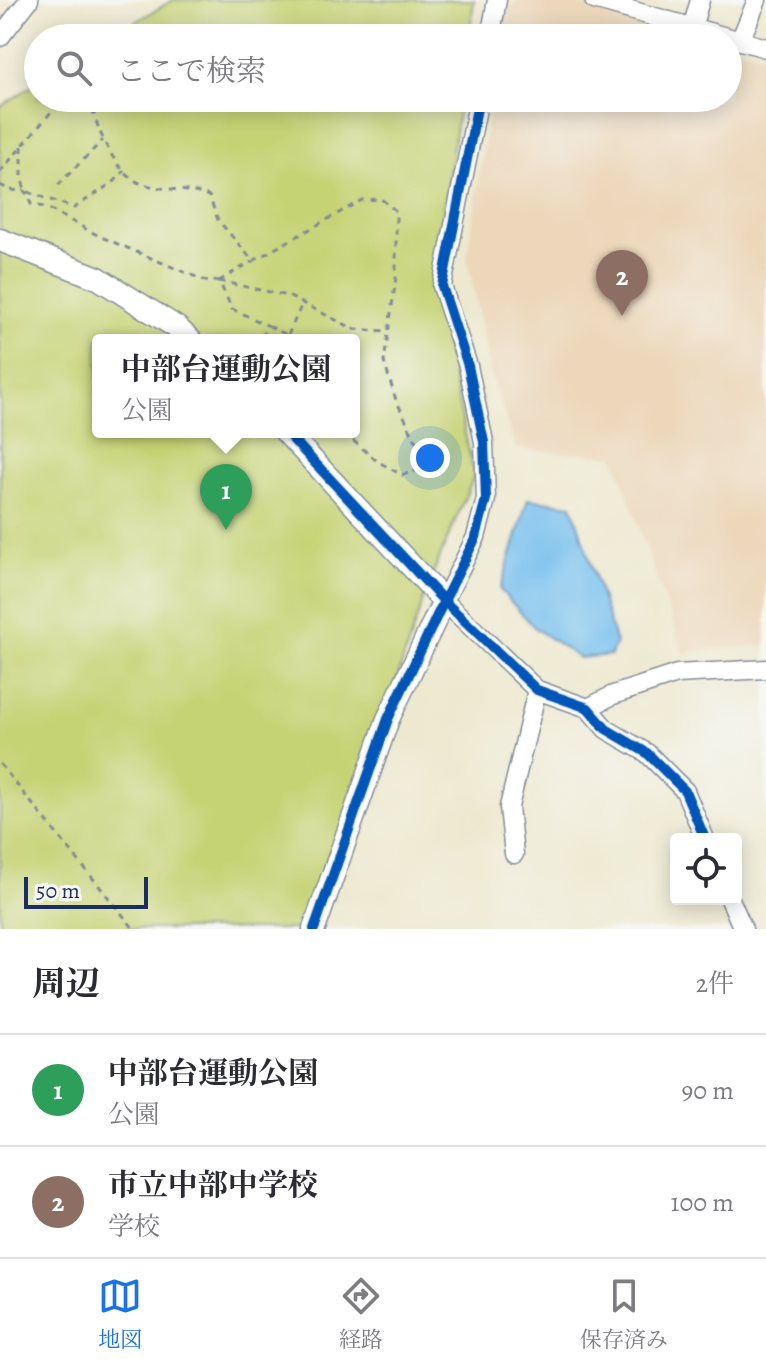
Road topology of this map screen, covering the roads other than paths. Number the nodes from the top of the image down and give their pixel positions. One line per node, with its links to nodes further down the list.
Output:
1 (29, 0): 10 (street)
2 (497, 0): 6 (street)
3 (594, 0): 7 (street)
4 (700, 0): 8 (street)
5 (757, 0): 9 (street)
6 (493, 24)
7 (678, 24)
8 (693, 24)
9 (742, 36)
10 (0, 37)
11 (742, 42): 12 (street)
12 (766, 48)
13 (476, 112): 17 (street)
14 (0, 240): 15 (street)
15 (184, 334)
16 (292, 438): 17 (street)
17 (444, 601): 19 (street); 24 (street)
18 (766, 669): 20 (street)
19 (537, 690): 20 (street); 22 (street)
20 (588, 708): 21 (street)
21 (702, 833)
22 (514, 854)
23 (733, 905): 25 (street)
24 (314, 929)
25 (743, 929)

